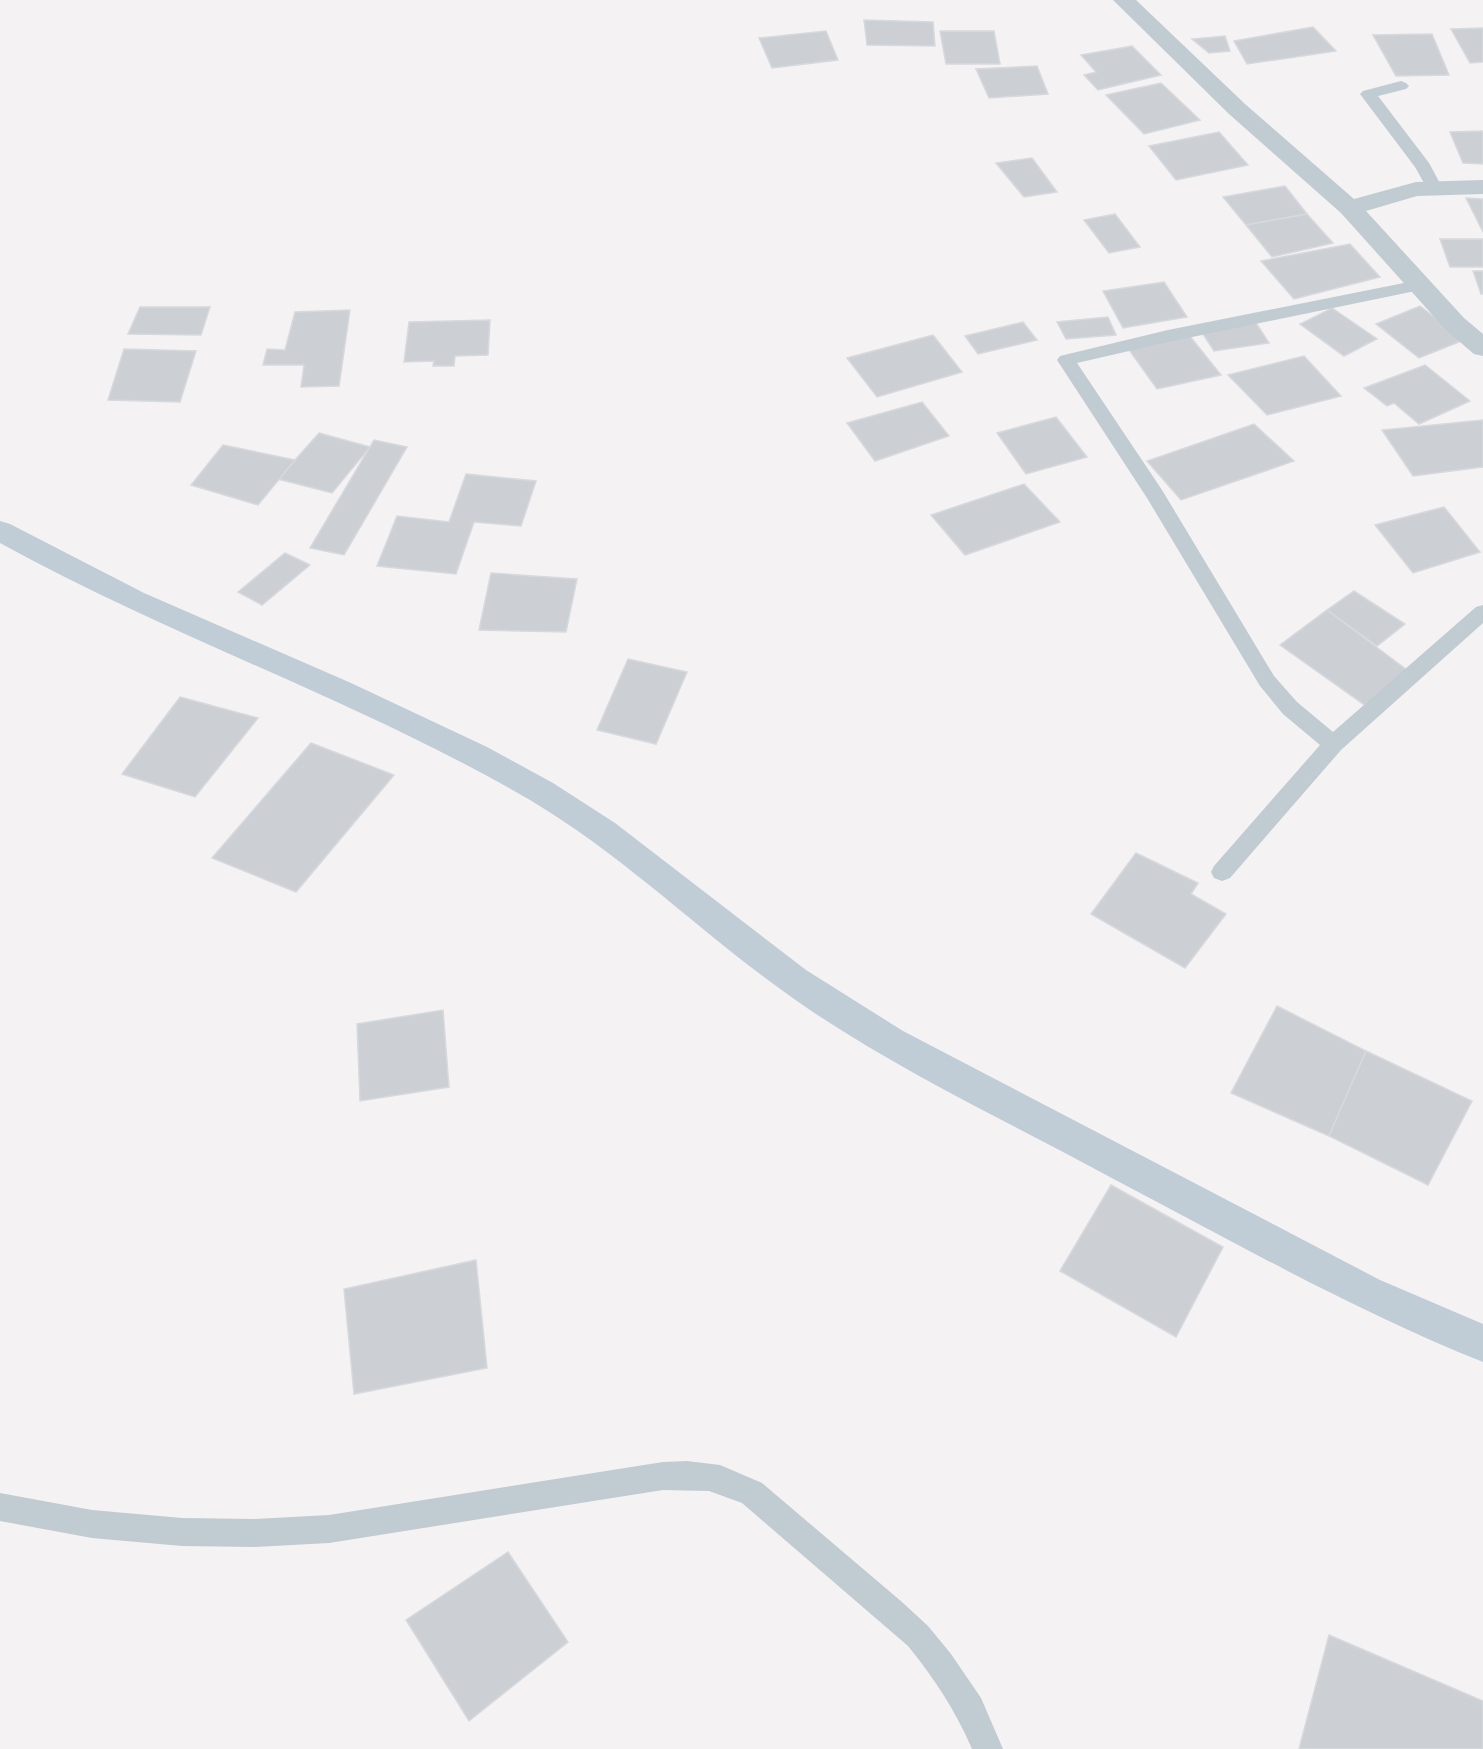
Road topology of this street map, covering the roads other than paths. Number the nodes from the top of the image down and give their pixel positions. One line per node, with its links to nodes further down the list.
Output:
1 (1124, 0): 5 (street)
2 (1401, 86): 3 (lane)
3 (1434, 187): 4 (street); 5 (street)
4 (1483, 187)
5 (1350, 208): 6 (street)
6 (1419, 285): 7 (street); 10 (lane)
7 (1483, 348)
8 (0, 531): 12 (street)
9 (1483, 612): 10 (lane)
10 (1333, 744): 11 (lane)
11 (1222, 872)
12 (1483, 1343)
13 (0, 1507): 14 (lane)
14 (988, 1749)

